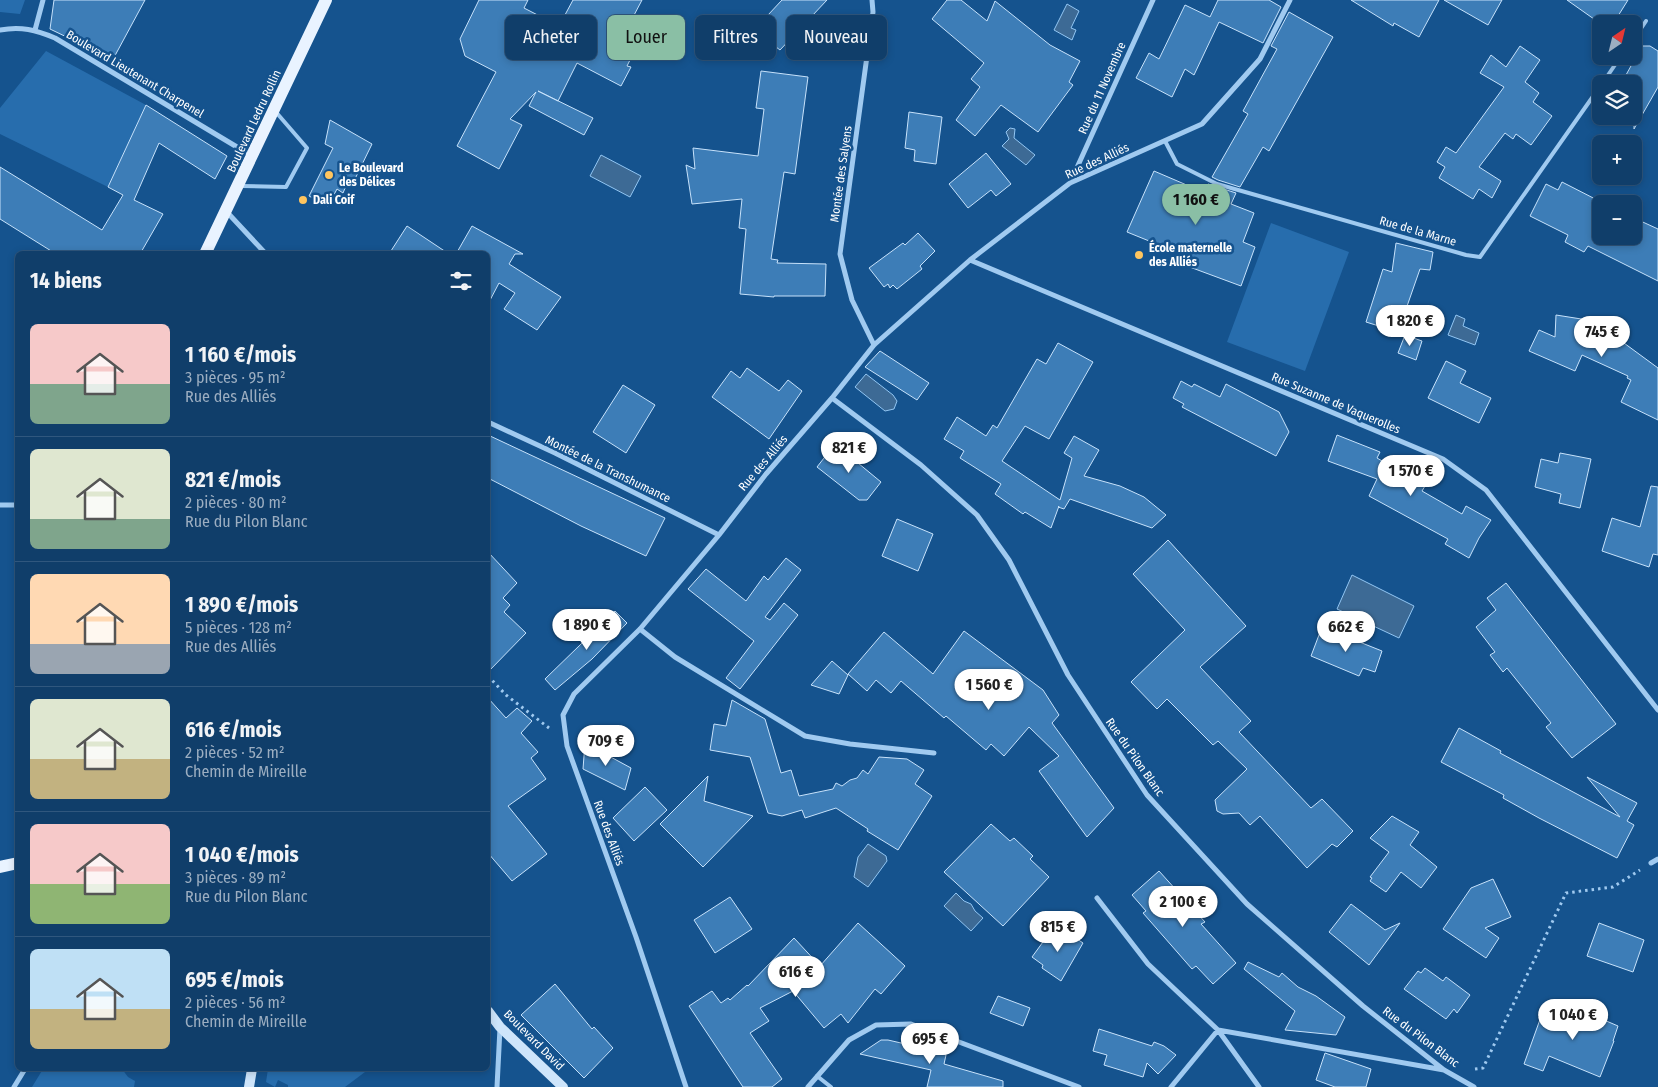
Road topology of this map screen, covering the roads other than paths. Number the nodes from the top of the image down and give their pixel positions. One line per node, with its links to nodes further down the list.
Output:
1 (43, 0): 9 (street)
2 (326, 0): 11 (main road, Boulevard Ledru Rollin)
3 (872, 0): 20 (street, Montée des Salyens)
4 (1153, 0): 14 (street, Rue du 11 Novembre)
5 (1290, 0): 12 (street, Rue des Alliés)
6 (1646, 21): 7 (lane)
7 (1642, 27)
8 (0, 30): 9 (street, Boulevard Lieutenant Charpenel)
9 (36, 30): 13 (street, Boulevard Lieutenant Charpenel)
10 (1592, 98): 12 (lane, Rue de la Marne)
11 (274, 110): 13 (main road, Boulevard Ledru Rollin); 15 (lane)
12 (1165, 141): 14 (street, Rue des Alliés)
13 (252, 156): 15 (main road, Boulevard Ledru Rollin)
14 (1070, 183): 19 (street, Rue des Alliés)
15 (238, 186): 16 (main road, Boulevard Ledru Rollin)
16 (226, 211): 17 (main road, Boulevard Ledru Rollin); 18 (street)
17 (206, 251)
18 (263, 251)
19 (970, 260): 20 (street, Rue des Alliés); 27 (street, Rue Suzanne de Vaquerolles)
20 (874, 344): 21 (street, Rue des Alliés)
21 (832, 398): 25 (street, Rue des Alliés); 37 (street, Rue du Pilon Blanc)
22 (490, 423): 25 (street, Montée de la Transhumance)
23 (0, 505): 24 (street)
24 (15, 505)
25 (719, 535): 26 (street, Rue des Alliés)
26 (640, 629): 28 (street); 45 (street, Rue des Alliés)
27 (1658, 710)
28 (934, 753)
29 (1658, 859): 30 (street)
30 (1651, 863)
31 (15, 864): 32 (main road)
32 (0, 867)
33 (1097, 898): 36 (street)
34 (490, 1014): 35 (street, Boulevard David)
35 (500, 1027): 43 (street); 44 (street, Boulevard David)
36 (1218, 1030): 37 (street); 49 (street); 50 (street)
37 (1444, 1070): 51 (street, Rue du Pilon Blanc)
38 (24, 1071): 41 (street)
39 (252, 1071): 42 (street)
40 (817, 1076): 46 (street); 47 (lane); 48 (street)
41 (14, 1087)
42 (249, 1087)
43 (496, 1087)
44 (563, 1087)
45 (686, 1087)
46 (808, 1087)
47 (831, 1087)
48 (1079, 1087)
49 (1171, 1087)
50 (1259, 1087)
51 (1474, 1087)

